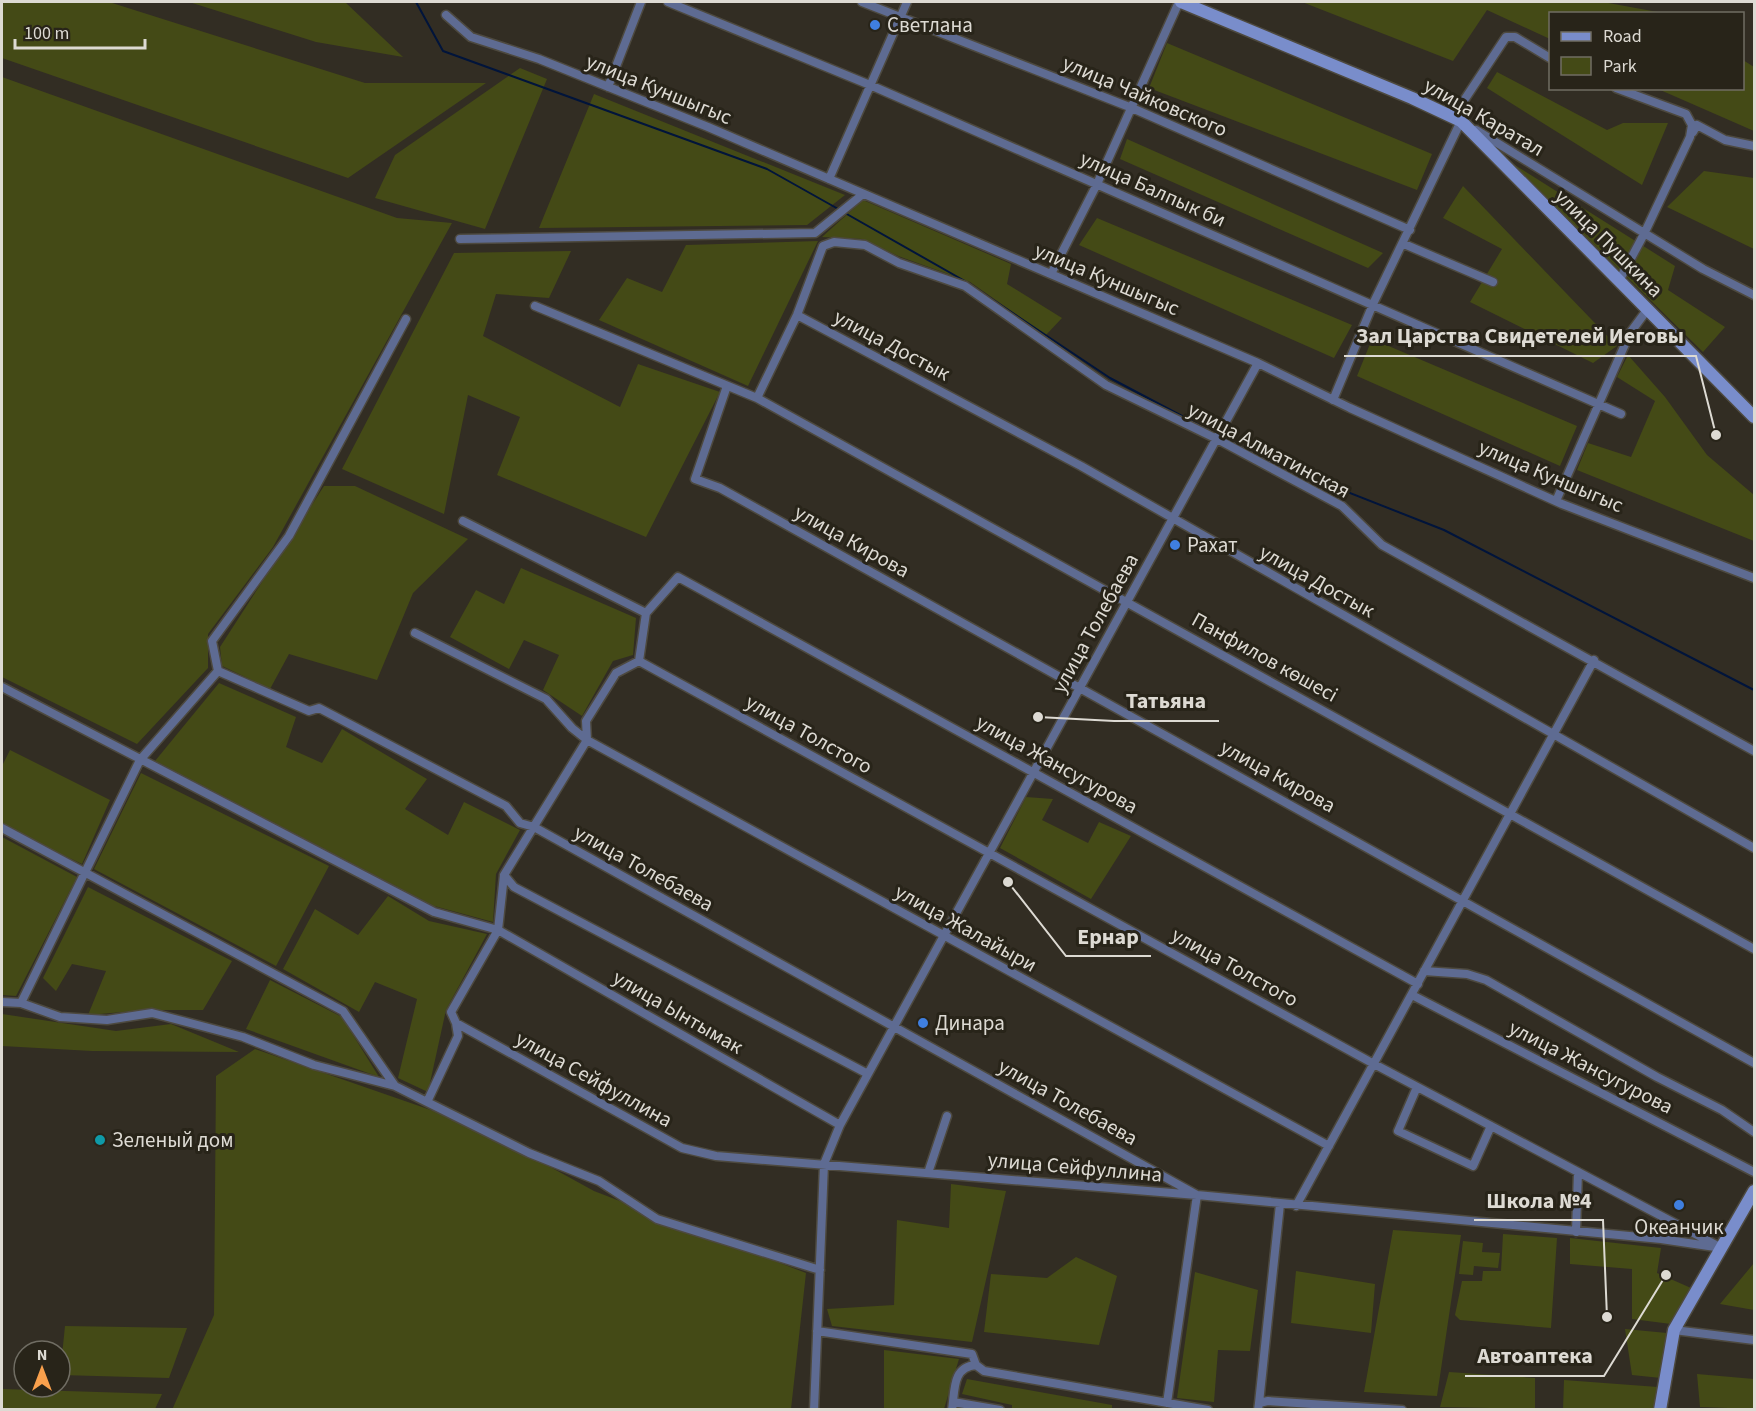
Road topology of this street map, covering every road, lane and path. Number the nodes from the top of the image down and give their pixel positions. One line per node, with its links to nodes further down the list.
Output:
1 (641, 2): 10 (street)
2 (668, 2): 9 (street, улица Балпык би)
3 (862, 2): 7 (street, улица Чайковского)
4 (907, 2): 7 (street)
5 (1180, 2): 12 (street); 13 (street, улица Каратал)
6 (446, 15): 10 (street, улица Куншыгыс)
7 (900, 18): 9 (street); 12 (street, улица Чайковского)
8 (1549, 57): 13 (street)
9 (870, 85): 16 (street); 17 (street, улица Балпык би)
10 (608, 87): 16 (street, улица Куншыгыс)
11 (1621, 90): 14 (street)
12 (1131, 108): 17 (street); 19 (street, улица Чайковского)
13 (1457, 119): 19 (street); 20 (street, улица Каратал); 24 (street, улица Пушкина)
14 (1690, 137): 15 (street); 20 (street)
15 (1755, 146)
16 (829, 179): 18 (street, улица Куншыгыс)
17 (1097, 184): 23 (street); 27 (street, улица Балпык би)
18 (863, 194): 21 (street); 23 (street, улица Куншыгыс)
19 (1410, 230): 22 (street)
20 (1644, 234): 24 (street); 26 (street, улица Каратал)
21 (460, 239)
22 (1404, 244): 25 (street); 27 (street)
23 (1051, 274): 32 (street, улица Куншыгыс)
24 (1619, 281): 29 (street, улица Пушкина)
25 (1493, 282)
26 (1755, 295)
27 (1373, 304): 35 (street); 36 (street, улица Балпык би)
28 (535, 306): 33 (street, Панфилов көшесі)
29 (1647, 309): 36 (street); 38 (street, улица Пушкина)
30 (797, 315): 34 (street); 39 (street, улица Алматинская); 41 (street, улица Достык)
31 (406, 319): 49 (street)
32 (1258, 363): 35 (street, улица Куншыгыс); 39 (street, улица Толебаева)
33 (728, 386): 34 (street, Панфилов көшесі); 51 (street, улица Кирова)
34 (757, 398): 44 (street, Панфилов көшесі)
35 (1334, 400): 40 (street, улица Куншыгыс)
36 (1597, 403): 37 (street, улица Балпык би); 40 (street)
37 (1621, 414)
38 (1755, 417)
39 (1217, 440): 41 (street, улица Толебаева); 47 (street, улица Алматинская)
40 (1556, 501): 43 (street, улица Куншыгыс)
41 (1172, 519): 44 (street, улица Толебаева); 52 (street, улица Достык)
42 (463, 521): 45 (street)
43 (1755, 578)
44 (1128, 602): 51 (street, улица Толебаева); 57 (street, Панфилов көшесі)
45 (646, 613): 48 (street); 56 (street, улица Жансугурова)
46 (415, 633): 53 (street, улица Жалайыри)
47 (1593, 660): 52 (street); 54 (street, улица Алматинская)
48 (639, 661): 53 (street); 61 (street, улица Толстого)
49 (218, 671): 55 (street); 58 (street, улица Толебаева)
50 (2, 687): 55 (street, улица Ынтымак)
51 (1080, 687): 56 (street, улица Толебаева); 64 (street, улица Кирова)
52 (1553, 734): 57 (street); 60 (street, улица Достык)
53 (588, 740): 58 (street); 66 (street, улица Жалайыри)
54 (1755, 751)
55 (140, 760): 62 (street); 65 (street, улица Ынтымак)
56 (1034, 771): 61 (street, улица Толебаева); 69 (street, улица Жансугурова)
57 (1511, 813): 64 (street); 67 (street, Панфилов көшесі)
58 (534, 827): 63 (street); 74 (street, улица Толебаева)
59 (2, 828): 62 (street)
60 (1755, 848)
61 (989, 853): 66 (street, улица Толебаева); 76 (street, улица Толстого)
62 (86, 873): 72 (street); 78 (street)
63 (504, 875): 65 (street); 77 (street)
64 (1464, 900): 68 (street); 75 (street, улица Кирова)
65 (498, 930): 73 (street); 82 (street, улица Ынтымак)
66 (944, 936): 74 (street, улица Толебаева); 85 (street, улица Жалайыри)
67 (1755, 949)
68 (1424, 971): 69 (street); 84 (street)
69 (1418, 984): 70 (street)
70 (1412, 995): 76 (street); 88 (street, улица Жансугурова)
71 (2, 1002): 72 (street)
72 (21, 1003): 78 (street)
73 (456, 1023): 80 (street); 86 (street, улица Сейфуллина)
74 (894, 1027): 77 (street, улица Толебаева); 91 (street, улица Толебаева)
75 (1755, 1063)
76 (1374, 1064): 79 (street, улица Толстого); 85 (street)
77 (868, 1074): 82 (street, улица Толебаева)
78 (395, 1086): 80 (street)
79 (1417, 1087): 83 (street, улица Толстого); 83 (street)
80 (427, 1102): 96 (street)
81 (947, 1116): 89 (street)
82 (840, 1125): 86 (street, улица Толебаева)
83 (1491, 1126): 87 (street, улица Толстого)
84 (1755, 1132)
85 (1329, 1146): 93 (street)
86 (824, 1164): 89 (street, улица Сейфуллина); 96 (street, улица Толебаева)
87 (1578, 1172): 94 (street); 95 (street, улица Толстого)
88 (1755, 1172)
89 (927, 1173): 91 (street, улица Сейфуллина)
90 (1755, 1191): 95 (street)
91 (1197, 1195): 92 (street, улица Сейфуллина); 101 (street)
92 (1280, 1204): 93 (street, улица Сейфуллина); 104 (street)
93 (1296, 1206): 94 (street, улица Сейфуллина)
94 (1576, 1232): 95 (street, улица Сейфуллина)
95 (1722, 1248): 97 (street)
96 (820, 1270): 98 (street, улица Толебаева)
97 (1674, 1330): 99 (street); 110 (street)
98 (817, 1331): 100 (street); 107 (street, улица Толебаева)
99 (1755, 1340)
100 (976, 1365): 102 (street); 103 (street)
101 (1167, 1403): 102 (street); 105 (street)
102 (1153, 1405)
103 (952, 1406): 108 (street)
104 (1258, 1406): 106 (street)
105 (1204, 1409)
106 (1391, 1409): 109 (street)
107 (814, 1410)
108 (1000, 1410)
109 (1402, 1410)
110 (1660, 1410)

